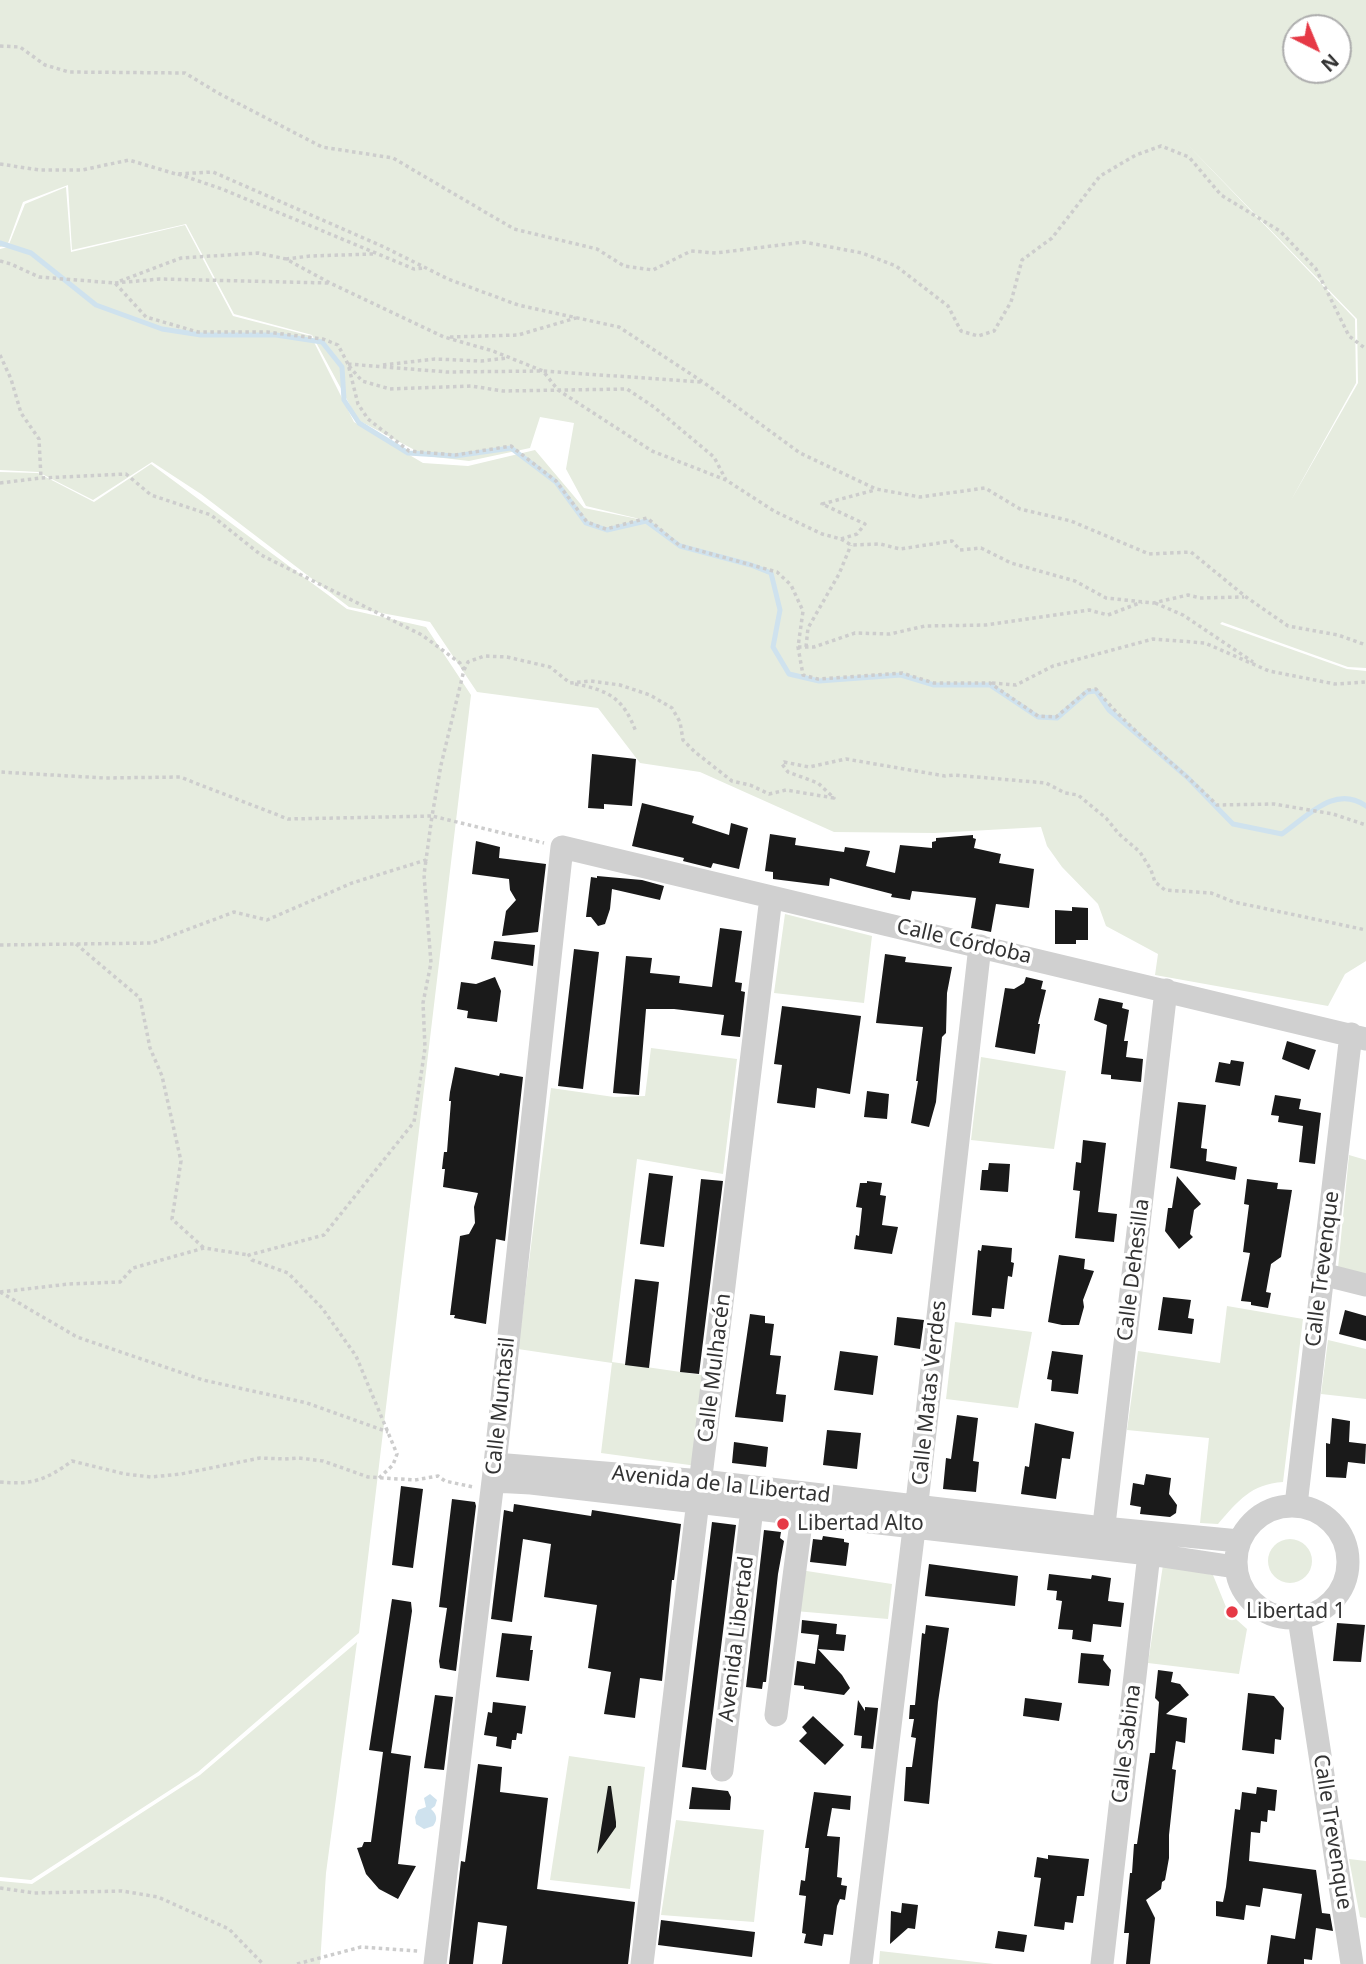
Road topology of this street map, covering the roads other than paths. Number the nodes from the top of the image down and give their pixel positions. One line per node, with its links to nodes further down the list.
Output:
1 (562, 847): 2 (street, Calle Córdoba); 8 (street, Calle Muntasil)
2 (771, 897): 3 (street, Calle Córdoba); 9 (street, Calle Mulhacén)
3 (980, 946): 4 (street, Calle Córdoba); 10 (street, Calle Matas Verdes)
4 (1166, 990): 5 (street, Calle Córdoba); 16 (street, Calle Dehesilla)
5 (1358, 1036): 6 (street, Calle Trevenque)
6 (1322, 1274): 7 (street); 11 (street, Calle Trevenque)
7 (1366, 1285)
8 (494, 1478): 9 (street, Avenida de la Libertad); 25 (street, Calle Muntasil)
9 (700, 1492): 10 (street, Avenida de la Libertad); 12 (street, Avenida de la Libertad); 26 (street, Calle Mulhacén)
10 (917, 1505): 14 (street, Calle Matas Verdes); 16 (street, Avenida de la Libertad)
11 (1296, 1505): 17 (street); 19 (street)
12 (752, 1508): 13 (street, Avenida de la Libertad); 24 (street, Avenida Libertad)
13 (802, 1515): 14 (street, Avenida de la Libertad); 23 (street)
14 (914, 1529): 16 (street, Avenida de la Libertad); 27 (street, Calle Matas Verdes)
15 (1130, 1530): 16 (street, Avenida de la Libertad); 17 (street, Avenida de la Libertad); 18 (street)
16 (1102, 1538): 18 (street, Avenida de la Libertad)
17 (1239, 1541): 20 (street)
18 (1149, 1554): 20 (street, Avenida de la Libertad); 28 (street, Calle Sabina)
19 (1357, 1555): 21 (street)
20 (1236, 1567): 22 (street)
21 (1356, 1580): 22 (street)
22 (1298, 1618): 29 (street, Calle Trevenque)
23 (776, 1715)
24 (722, 1770)
25 (436, 1958)
26 (642, 1964)
27 (860, 1964)
28 (1102, 1964)
29 (1352, 1964)

